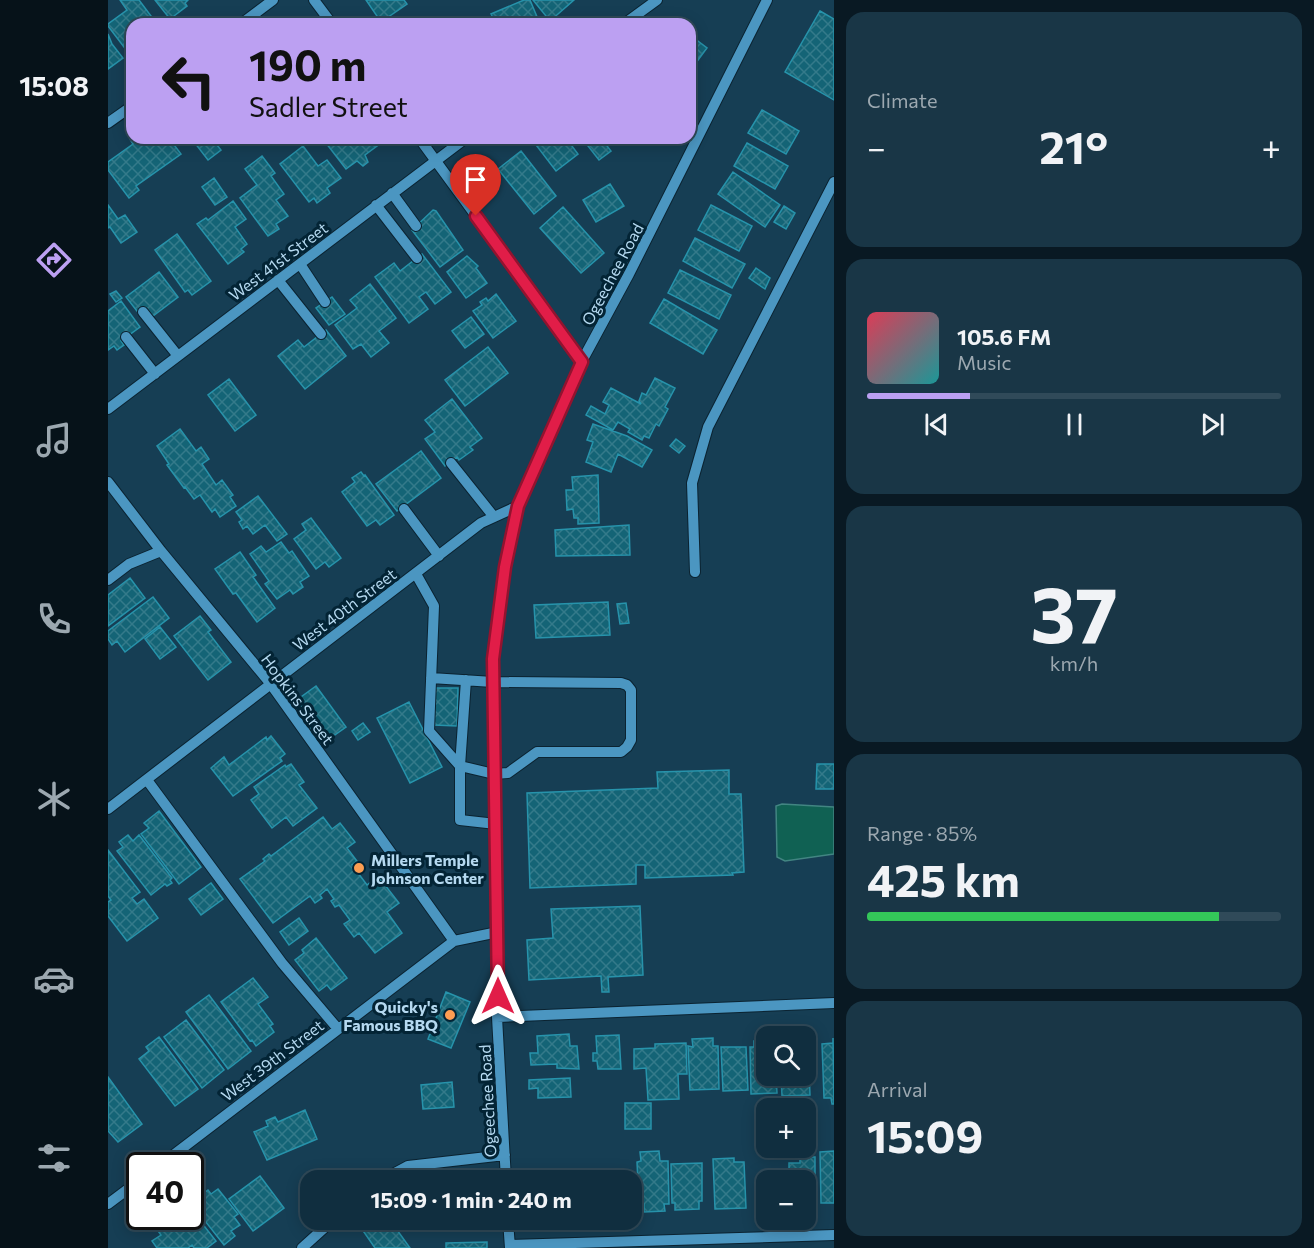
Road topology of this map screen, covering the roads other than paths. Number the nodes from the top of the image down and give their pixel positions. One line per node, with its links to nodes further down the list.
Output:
1 (273, 0): 5 (street)
2 (314, 0): 6 (street)
3 (657, 0): 7 (street)
4 (768, 0): 10 (street, Ogeechee Road)
5 (249, 18)
6 (328, 18)
7 (632, 18)
8 (126, 110): 9 (street)
9 (108, 123)
10 (696, 141)
11 (424, 144): 14 (street)
12 (458, 144): 14 (street, West 41st Street)
13 (695, 144): 27 (street, Ogeechee Road)
14 (436, 160): 16 (street, West 41st Street); 27 (street)
15 (834, 182): 37 (street)
16 (392, 194): 17 (street, West 41st Street); 18 (street)
17 (376, 205): 19 (street); 20 (street, West 41st Street)
18 (416, 226)
19 (417, 258)
20 (300, 264): 21 (street, West 41st Street); 22 (street)
21 (278, 280): 24 (street); 26 (street, West 41st Street)
22 (325, 302)
23 (143, 312): 26 (street)
24 (321, 334)
25 (126, 337): 28 (street)
26 (178, 356): 28 (street, West 41st Street)
27 (582, 362): 32 (street, Ogeechee Road)
28 (155, 374): 29 (street, West 41st Street)
29 (108, 410)
30 (451, 463): 34 (street)
31 (108, 482): 35 (street, Hopkins Street)
32 (518, 506): 34 (street, West 40th Street); 42 (street, Ogeechee Road)
33 (404, 509): 36 (street)
34 (494, 517): 36 (street, West 40th Street)
35 (161, 551): 39 (street); 43 (street, Hopkins Street)
36 (439, 556): 38 (street, West 40th Street)
37 (696, 572)
38 (416, 573): 40 (street); 43 (street, West 40th Street)
39 (108, 580)
40 (431, 678): 41 (street); 44 (street)
41 (466, 680): 42 (street); 44 (street)
42 (493, 682): 45 (street, Ogeechee Road); 45 (street)
43 (270, 683): 46 (street, West 40th Street); 50 (street, Hopkins Street)
44 (460, 766): 45 (street); 48 (street)
45 (494, 774): 48 (street, Ogeechee Road)
46 (147, 780): 47 (street, West 40th Street); 53 (street)
47 (108, 809)
48 (496, 824): 49 (street, Ogeechee Road)
49 (498, 932): 50 (street, West 39th Street); 52 (street, Ogeechee Road)
50 (454, 941): 53 (street, West 39th Street)
51 (834, 1003): 52 (street)
52 (498, 1017): 55 (street, Ogeechee Road)
53 (338, 1029): 54 (street, West 39th Street)
54 (177, 1152)
55 (505, 1155): 56 (street); 57 (street, Ogeechee Road)
56 (401, 1170)
57 (506, 1170)
58 (126, 1190): 59 (street)
59 (108, 1204)
60 (322, 1230): 65 (street)
61 (509, 1230): 64 (street)
62 (834, 1235): 63 (street)
63 (636, 1245): 64 (street)
64 (510, 1247)
65 (302, 1248)

